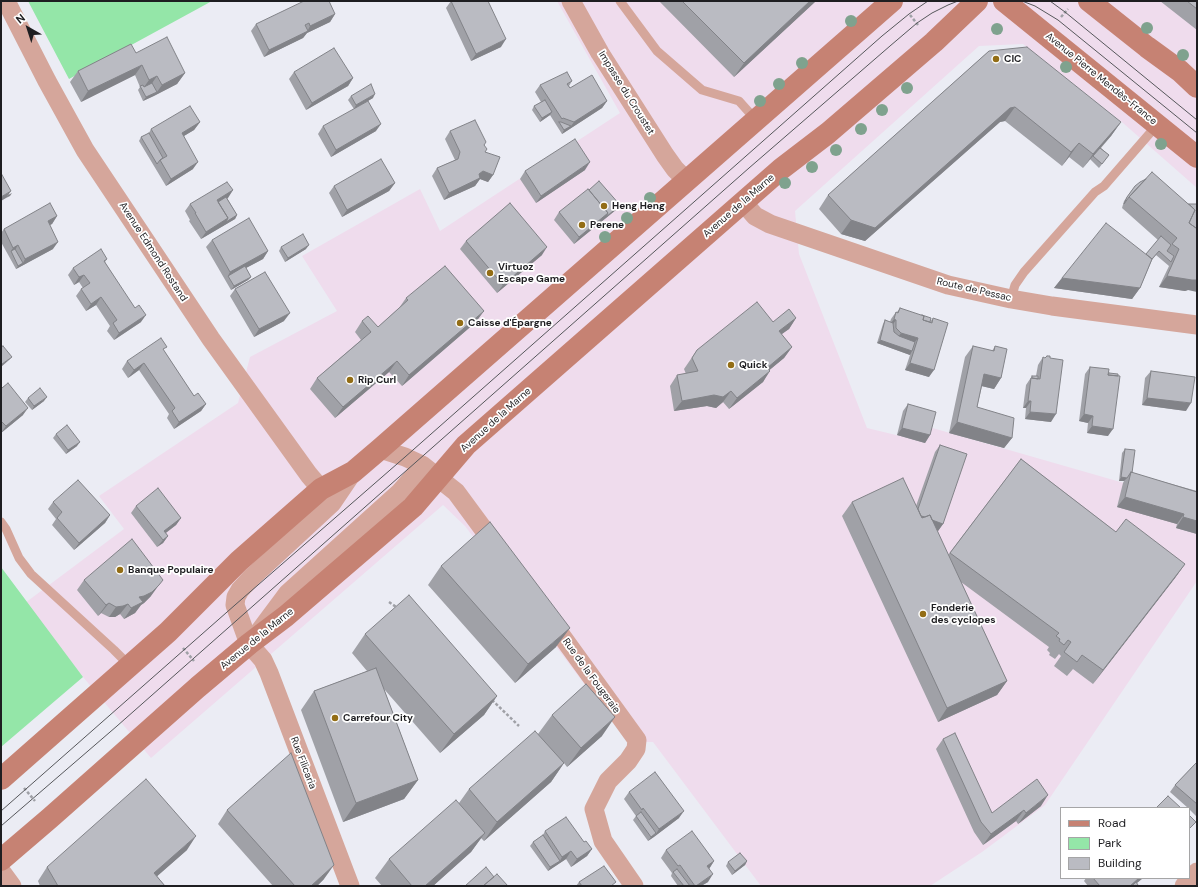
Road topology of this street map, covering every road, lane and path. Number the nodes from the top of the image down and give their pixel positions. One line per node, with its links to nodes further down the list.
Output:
1 (6, 1): 19 (street, Avenue Edmond Rostand)
2 (572, 1): 12 (street, Impasse du Croustet)
3 (620, 1): 9 (lane)
4 (892, 1): 9 (main road)
5 (977, 1): 13 (main road, Avenue de la Marne)
6 (1004, 1): 10 (main road, Avenue Pierre Mendès-France)
7 (1089, 1): 8 (main road)
8 (1197, 87)
9 (756, 120): 12 (main road)
10 (1157, 125): 11 (main road, Avenue Pierre Mendès-France); 14 (lane)
11 (1197, 157)
12 (686, 181): 16 (main road)
13 (743, 202): 14 (street, Route de Pessac); 17 (main road, Avenue de la Marne)
14 (1011, 299): 15 (street, Route de Pessac)
15 (1197, 325)
16 (380, 449): 17 (street); 18 (main road)
17 (430, 471): 21 (street); 26 (main road, Avenue de la Marne)
18 (353, 472): 19 (main road); 26 (street)
19 (321, 489): 25 (main road)
20 (1, 522): 27 (lane)
21 (508, 561)
22 (389, 602): 24 (path)
23 (540, 606): 38 (street, Rue de la Fougeraie)
24 (401, 611)
25 (168, 632): 27 (main road); 28 (path)
26 (249, 644): 28 (main road, Avenue de la Marne); 37 (street, Rue Filicaria)
27 (130, 666): 31 (main road)
28 (209, 677): 32 (main road, Avenue de la Marne)
29 (490, 699): 30 (path)
30 (519, 726)
31 (5, 775): 32 (path)
32 (50, 818): 33 (main road, Avenue de la Marne)
33 (1, 860)
34 (1, 871): 36 (street)
35 (1197, 872): 39 (street)
36 (12, 886)
37 (350, 886)
38 (634, 886)
39 (1184, 886)

